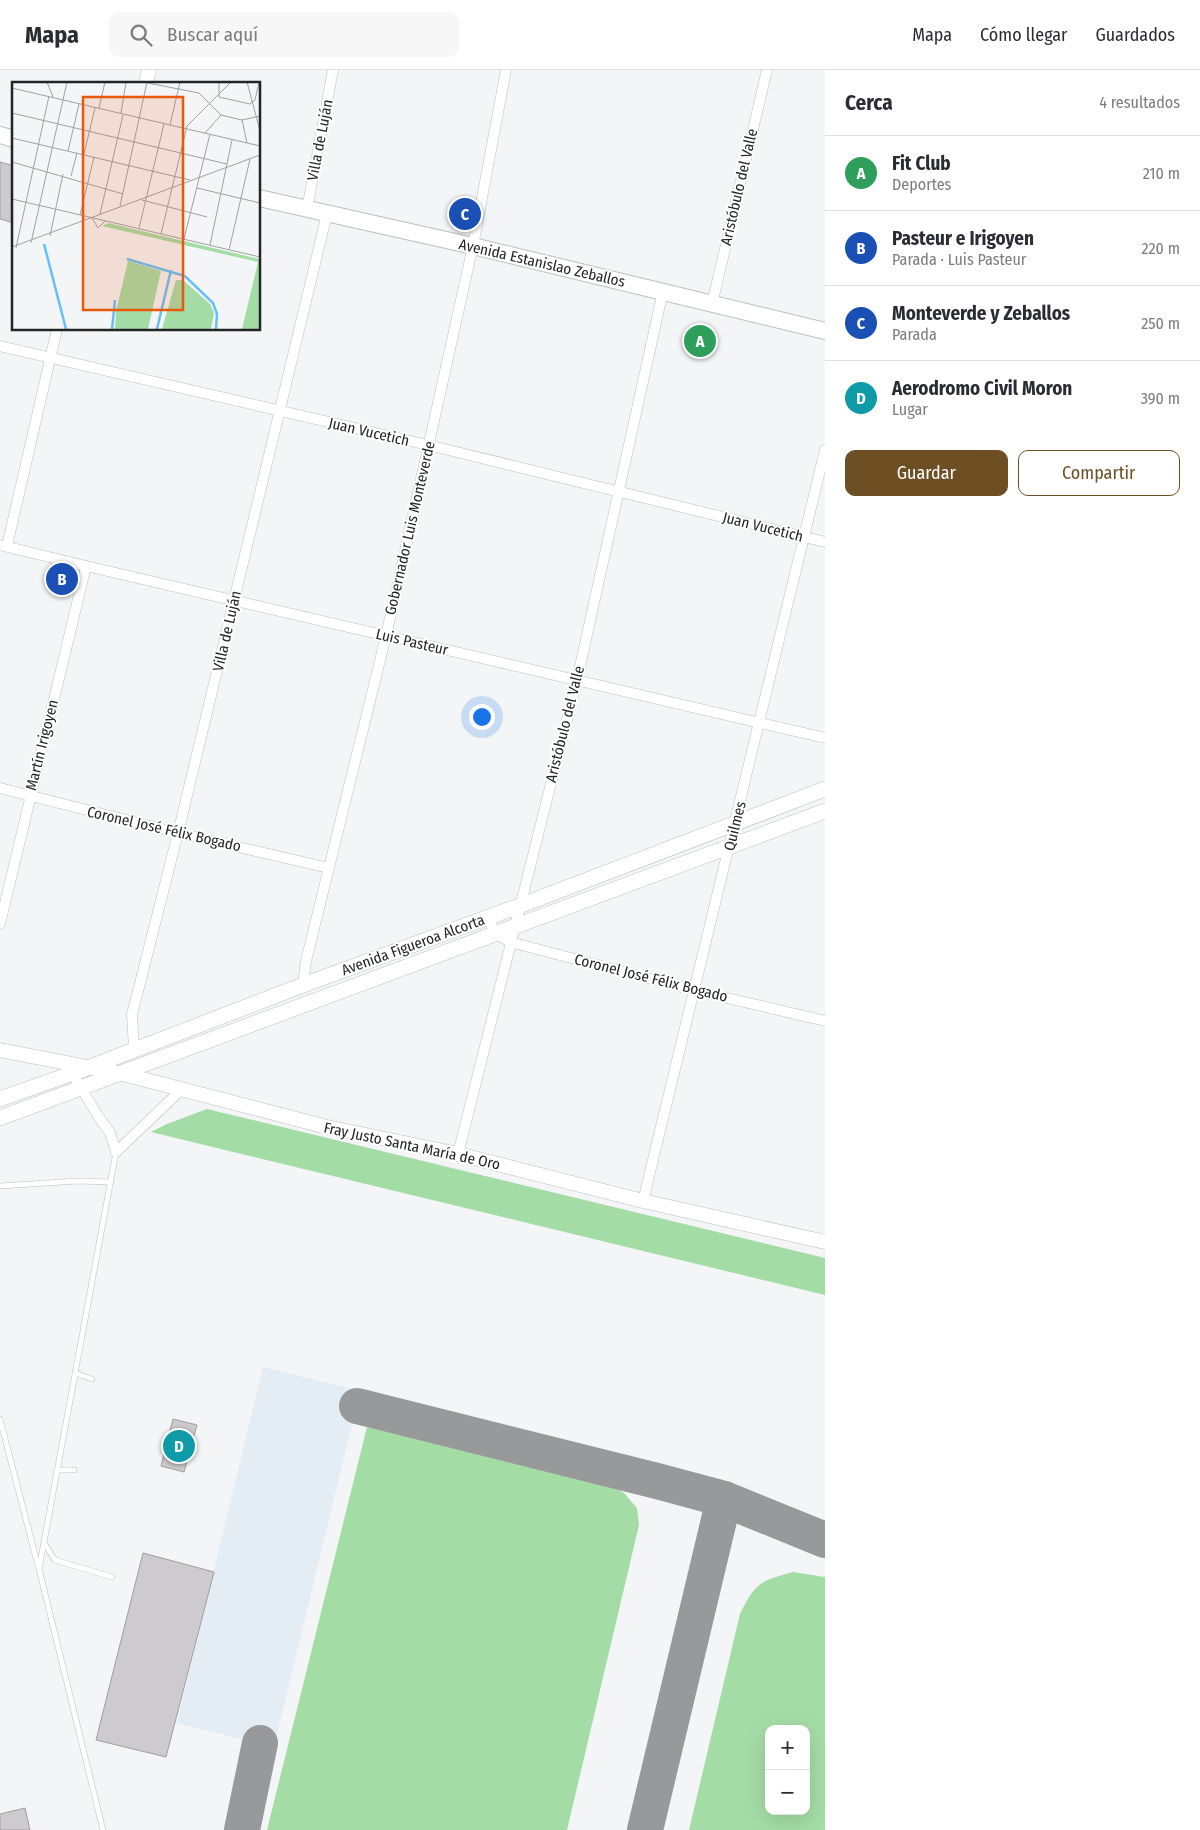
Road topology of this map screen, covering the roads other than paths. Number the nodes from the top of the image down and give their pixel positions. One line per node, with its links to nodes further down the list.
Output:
1 (333, 70): 5 (street, Villa de Luján)
2 (506, 70): 7 (street, Gobernador Luis Monteverde)
3 (767, 70): 9 (street, Aristóbulo del Valle)
4 (260, 198): 5 (main road, Avenida Estanislao Zeballos)
5 (307, 209): 6 (main road, Avenida Estanislao Zeballos)
6 (327, 214): 7 (main road, Avenida Estanislao Zeballos); 14 (street, Villa de Luján)
7 (473, 246): 8 (main road, Avenida Estanislao Zeballos); 15 (street, Gobernador Luis Monteverde)
8 (663, 291): 9 (main road, Avenida Estanislao Zeballos); 17 (street, Aristóbulo del Valle)
9 (712, 304): 11 (main road, Avenida Estanislao Zeballos)
10 (57, 330): 13 (street)
11 (825, 332)
12 (0, 346): 13 (street, Juan Vucetich)
13 (50, 358): 14 (street, Juan Vucetich); 20 (street)
14 (279, 412): 15 (street, Juan Vucetich); 22 (street, Villa de Luján)
15 (428, 446): 17 (street, Juan Vucetich); 23 (street, Gobernador Luis Monteverde)
16 (825, 450): 18 (street, Quilmes)
17 (618, 491): 18 (street, Juan Vucetich); 24 (street, Aristóbulo del Valle)
18 (804, 537): 19 (street, Juan Vucetich); 25 (street, Quilmes)
19 (825, 542)
20 (3, 545): 21 (street, Luis Pasteur)
21 (86, 566): 22 (street, Luis Pasteur); 29 (street, Martín Irigoyen)
22 (234, 600): 23 (street, Luis Pasteur); 32 (street, Villa de Luján)
23 (386, 636): 24 (street, Luis Pasteur); 34 (street, Gobernador Luis Monteverde)
24 (577, 680): 25 (street, Luis Pasteur); 35 (street, Aristóbulo del Valle)
25 (760, 722): 26 (street, Luis Pasteur); 31 (street, Quilmes)
26 (825, 738)
27 (0, 788): 29 (street, Coronel José Félix Bogado)
28 (825, 789): 31 (main road, Avenida Figueroa Alcorta)
29 (30, 797): 32 (street, Coronel José Félix Bogado); 37 (street, Martín Irigoyen)
30 (825, 811): 33 (main road, Avenida Figueroa Alcorta)
31 (736, 822): 33 (street, Quilmes); 35 (main road, Avenida Figueroa Alcorta)
32 (178, 833): 34 (street, Coronel José Félix Bogado); 44 (street, Villa de Luján)
33 (729, 847): 38 (main road, Avenida Figueroa Alcorta); 42 (street, Quilmes)
34 (329, 868): 41 (street, Gobernador Luis Monteverde)
35 (519, 906): 36 (main road, Avenida Figueroa Alcorta); 38 (street, Aristóbulo del Valle)
36 (487, 918): 39 (street); 41 (main road, Avenida Figueroa Alcorta)
37 (0, 924)
38 (514, 926): 39 (main road, Avenida Figueroa Alcorta); 40 (street, Aristóbulo del Valle)
39 (496, 934): 40 (street, Coronel José Félix Bogado); 47 (main road, Avenida Figueroa Alcorta)
40 (510, 942): 42 (street, Coronel José Félix Bogado); 54 (street, Aristóbulo del Valle)
41 (303, 984): 44 (main road, Avenida Figueroa Alcorta)
42 (694, 990): 43 (street, Coronel José Félix Bogado); 57 (street, Quilmes)
43 (825, 1021)
44 (134, 1049): 46 (main road, Avenida Figueroa Alcorta)
45 (0, 1050): 46 (street, Fray Justo Santa María de Oro)
46 (90, 1067): 47 (street, Fray Justo Santa María de Oro); 48 (main road, Avenida Figueroa Alcorta)
47 (119, 1073): 49 (main road, Avenida Figueroa Alcorta); 50 (street, Fray Justo Santa María de Oro)
48 (72, 1074): 49 (street); 51 (main road, Avenida Figueroa Alcorta)
49 (81, 1088): 52 (main road, Avenida Figueroa Alcorta); 53 (street)
50 (181, 1090): 53 (street); 54 (street, Fray Justo Santa María de Oro)
51 (0, 1099)
52 (0, 1118)
53 (116, 1152): 55 (lane)
54 (458, 1154): 57 (street, Fray Justo Santa María de Oro)
55 (111, 1182): 56 (lane); 59 (lane)
56 (0, 1186)
57 (643, 1201): 58 (street, Fray Justo Santa María de Oro)
58 (825, 1242)
59 (75, 1373): 60 (lane); 62 (lane)
60 (92, 1379)
61 (0, 1419): 65 (lane)
62 (58, 1470): 63 (lane); 64 (lane)
63 (74, 1470)
64 (44, 1543): 65 (lane); 66 (lane)
65 (39, 1569): 67 (lane)
66 (112, 1578)
67 (103, 1830)

